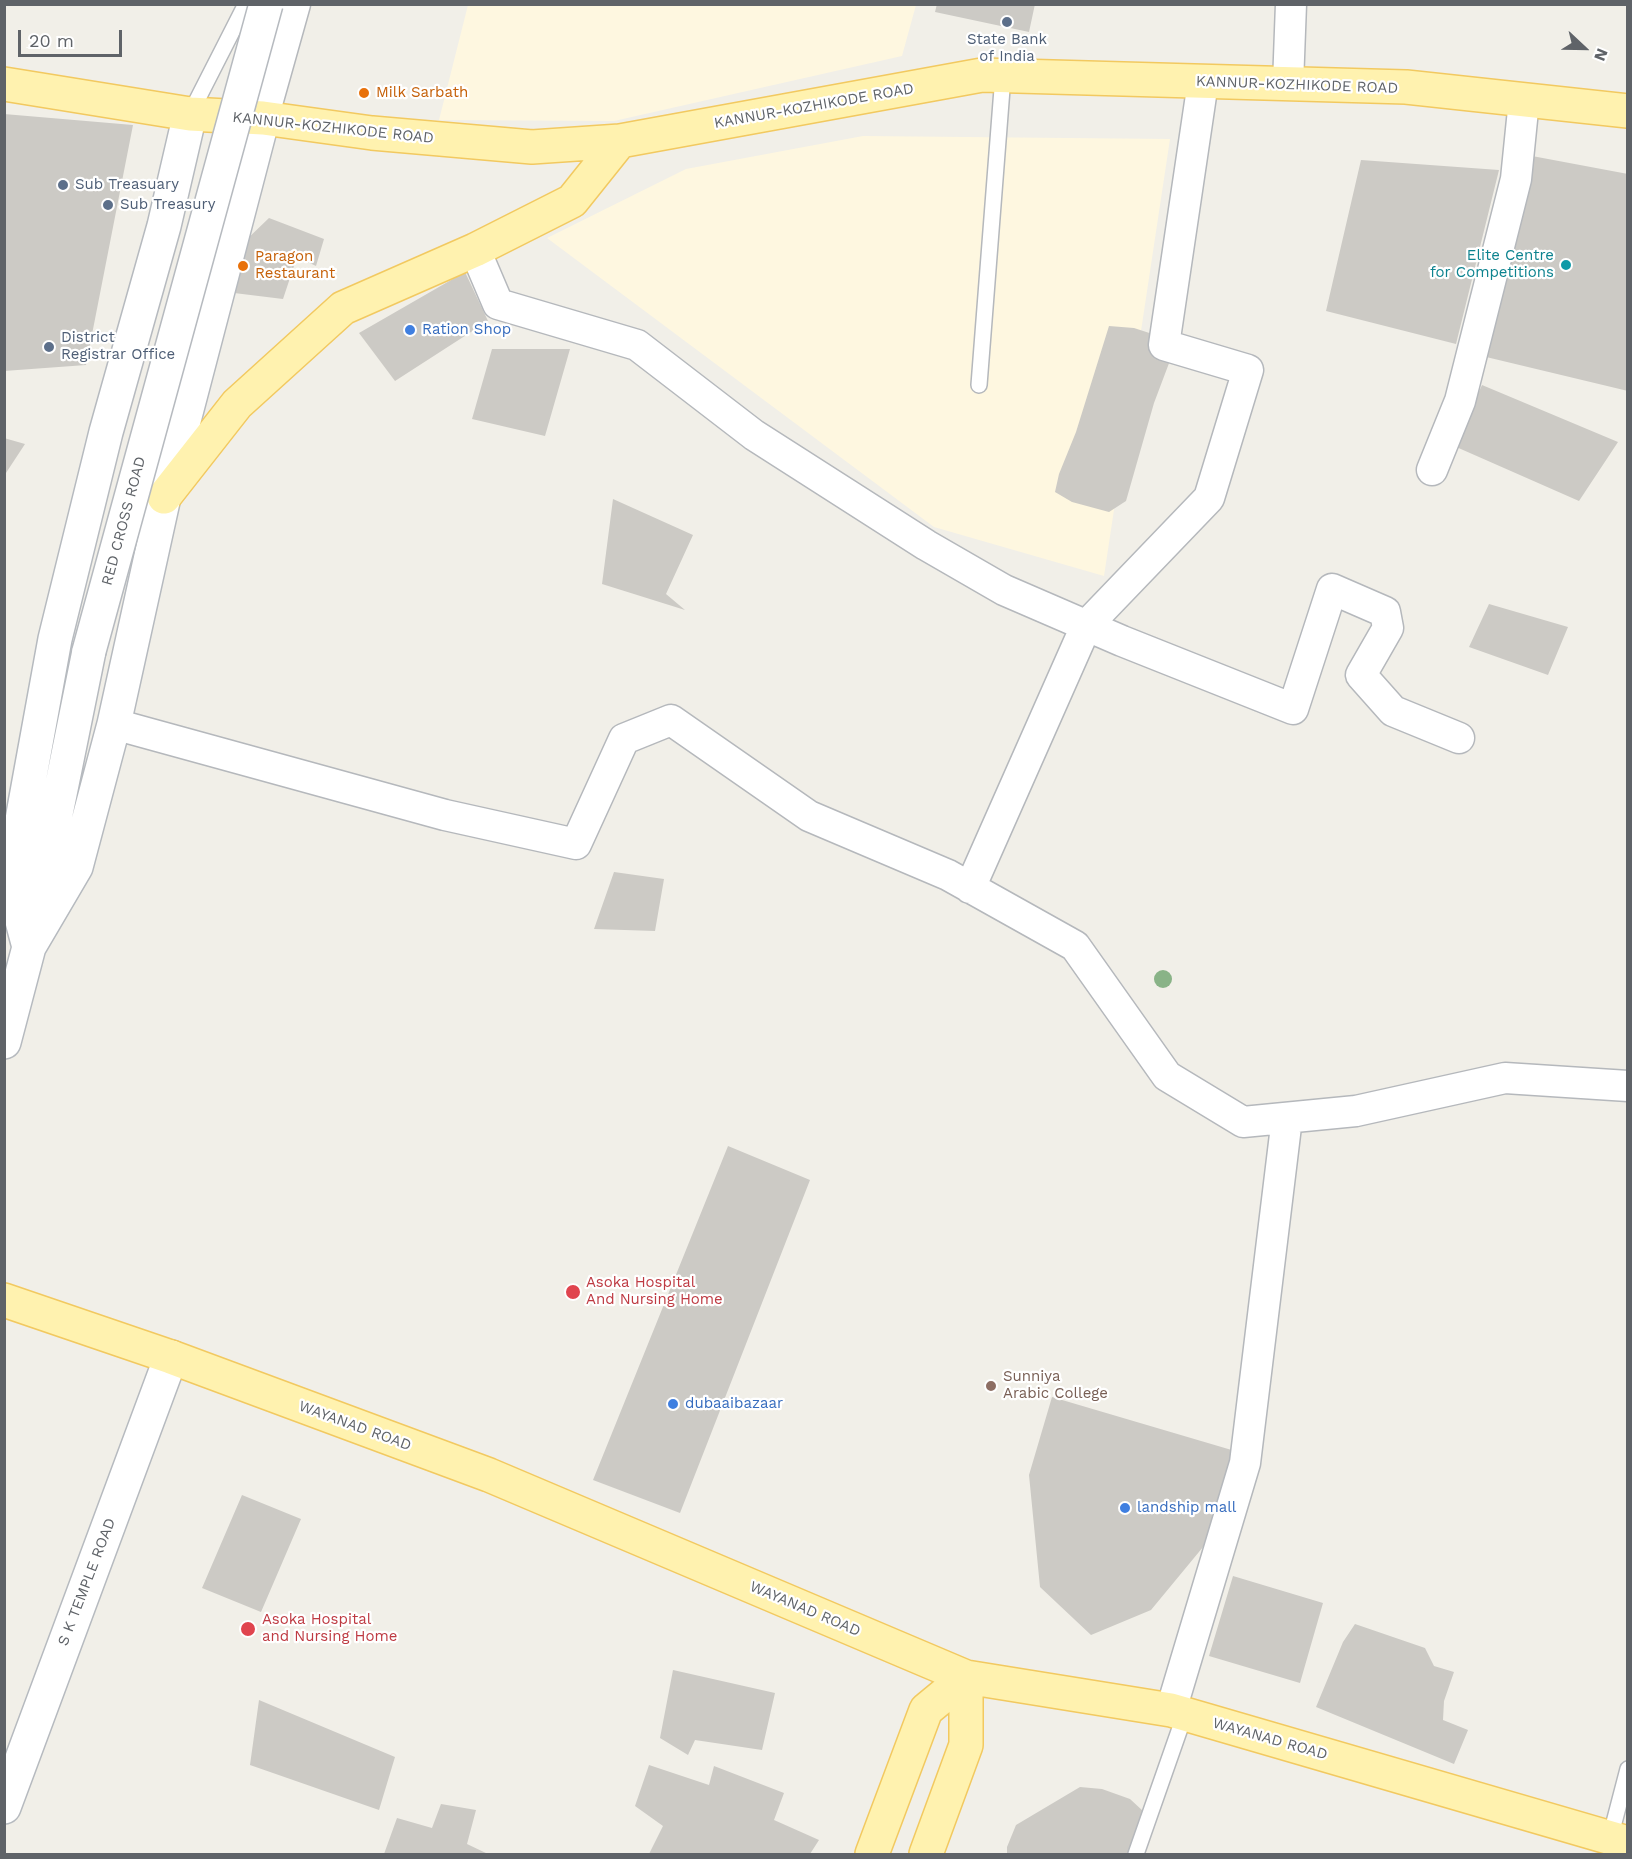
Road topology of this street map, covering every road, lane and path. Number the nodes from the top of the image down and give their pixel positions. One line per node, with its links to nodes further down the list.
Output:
1 (246, 4): 11 (lane)
2 (266, 4): 22 (main road, RED CROSS ROAD, bridge)
3 (295, 4): 12 (street)
4 (1291, 4): 8 (street)
5 (1003, 76): 6 (main road, KANNUR-KOZHIKODE ROAD); 13 (main road, KANNUR-KOZHIKODE ROAD); 15 (lane)
6 (1203, 82): 8 (main road, KANNUR-KOZHIKODE ROAD); 18 (street)
7 (4, 84): 11 (main road, KANNUR-KOZHIKODE ROAD)
8 (1288, 84): 9 (main road, KANNUR-KOZHIKODE ROAD)
9 (1524, 100): 10 (main road, KANNUR-KOZHIKODE ROAD); 16 (street)
10 (1628, 111)
11 (190, 114): 12 (main road, KANNUR-KOZHIKODE ROAD); 22 (main road)
12 (263, 118): 13 (main road, KANNUR-KOZHIKODE ROAD); 17 (main road)
13 (620, 141): 14 (main road)
14 (475, 250): 17 (main road); 18 (street)
15 (979, 385)
16 (1432, 470)
17 (164, 497): 19 (main road)
18 (1086, 626): 20 (street); 21 (street)
19 (114, 724): 21 (street); 22 (main road)
20 (1459, 738)
21 (970, 888): 25 (street)
22 (29, 947): 23 (main road, RED CROSS ROAD)
23 (4, 1042)
24 (1628, 1086): 25 (street)
25 (1287, 1118): 29 (street)
26 (4, 1300): 27 (main road, WAYANAD ROAD)
27 (171, 1357): 28 (main road, WAYANAD ROAD); 31 (main road, S K TEMPLE ROAD)
28 (966, 1677): 29 (main road, WAYANAD ROAD); 33 (main road); 34 (main road)
29 (1178, 1712): 32 (main road, WAYANAD ROAD); 35 (lane)
30 (1628, 1769): 32 (lane)
31 (4, 1807)
32 (1619, 1841)
33 (872, 1854)
34 (926, 1854)
35 (1136, 1854)

